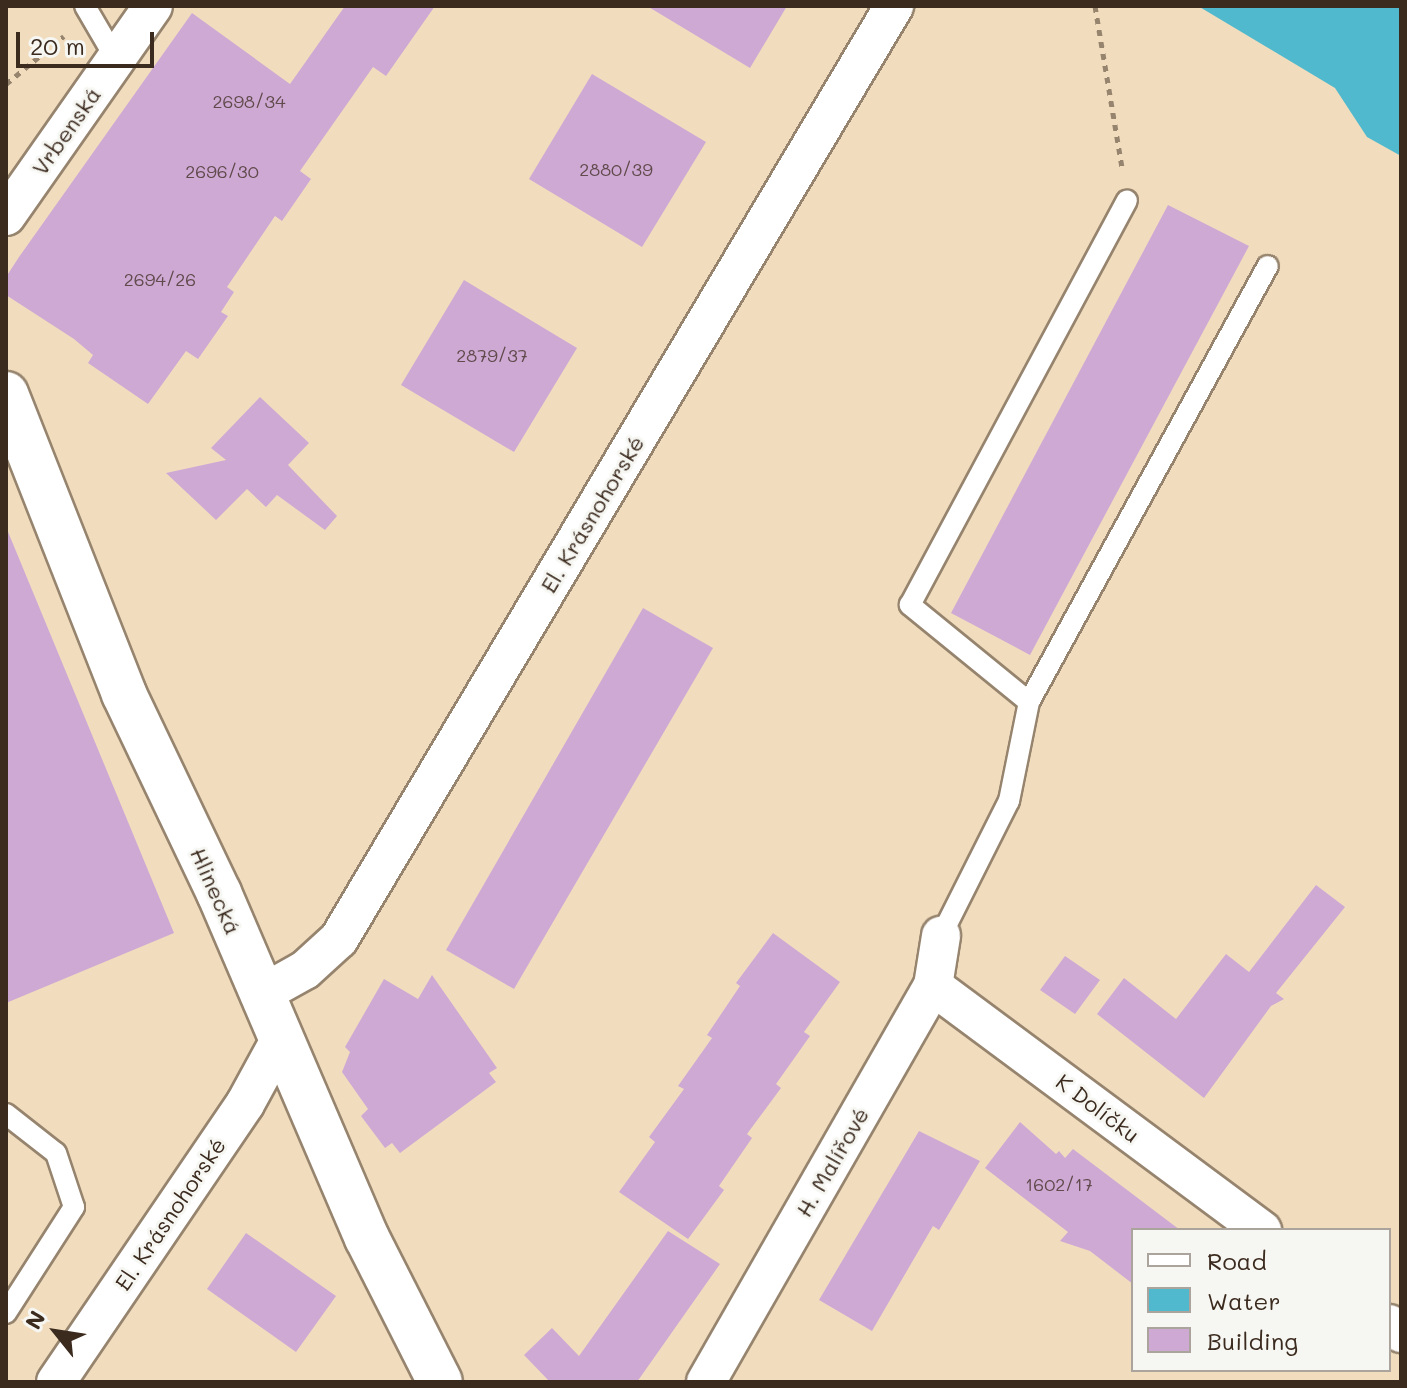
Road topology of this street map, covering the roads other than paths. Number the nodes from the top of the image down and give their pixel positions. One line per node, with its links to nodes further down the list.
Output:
1 (153, 6): 4 (street, Vrbenská)
2 (894, 6): 12 (street, El. Krásnohorské)
3 (88, 12): 4 (lane)
4 (116, 59): 6 (street, Vrbenská)
5 (1127, 200): 9 (lane)
6 (6, 216)
7 (1268, 266): 9 (lane)
8 (6, 394): 12 (street, Hlinecká)
9 (1029, 702): 10 (lane)
10 (941, 936): 11 (street, H. Malířové)
11 (933, 986): 15 (street, K Dolíčku); 19 (street, H. Malířové)
12 (260, 995): 13 (street, Hlinecká)
13 (279, 1042): 17 (street, El. Krásnohorské); 18 (street, Hlinecká)
14 (6, 1114): 16 (lane)
15 (1259, 1228)
16 (6, 1313)
17 (56, 1382)
18 (440, 1382)
19 (706, 1382)

